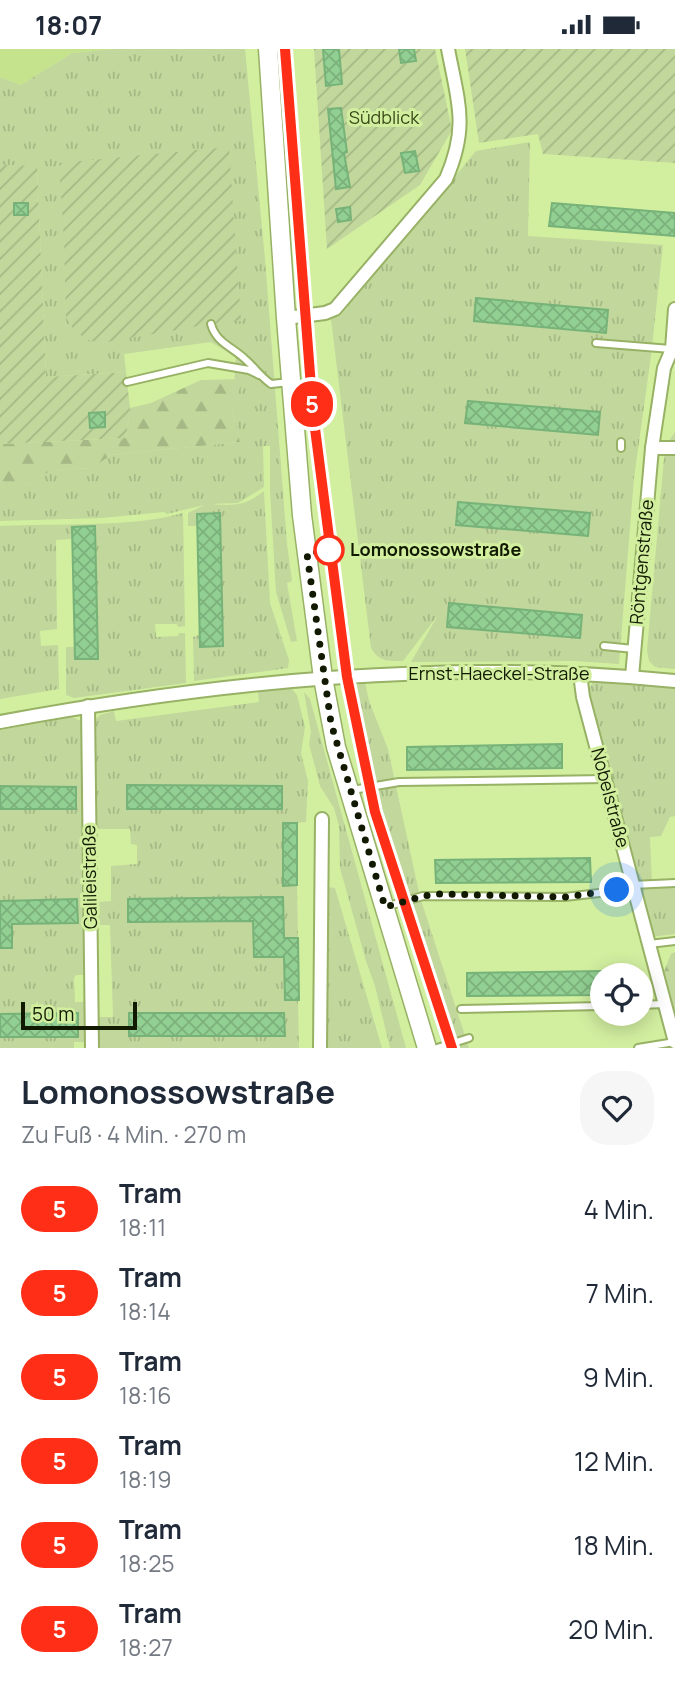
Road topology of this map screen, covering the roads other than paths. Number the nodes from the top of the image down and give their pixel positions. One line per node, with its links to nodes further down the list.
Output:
1 (268, 49): 4 (main road)
2 (448, 49): 4 (street)
3 (675, 309): 7 (street, Röntgenstraße)
4 (286, 318): 10 (main road)
5 (211, 324): 8 (lane)
6 (596, 343): 7 (lane)
7 (672, 349): 11 (street, Röntgenstraße)
8 (258, 375): 9 (lane); 10 (lane)
9 (127, 382)
10 (292, 382): 17 (main road)
11 (652, 448): 12 (street); 14 (street, Röntgenstraße)
12 (675, 448)
13 (604, 646): 14 (lane)
14 (634, 649): 16 (street, Röntgenstraße)
15 (579, 674): 16 (street, Ernst-Haeckel-Straße); 17 (street, Ernst-Haeckel-Straße); 21 (street, Nobelstraße)
16 (632, 677): 18 (street, Ernst-Haeckel-Straße)
17 (323, 678): 19 (street); 22 (main road)
18 (675, 681)
19 (88, 706): 20 (street); 35 (street, Galileistraße)
20 (0, 722)
21 (605, 779): 22 (lane); 25 (street, Nobelstraße)
22 (349, 790): 26 (main road)
23 (322, 819): 36 (street)
24 (675, 883): 25 (lane)
25 (633, 887): 26 (lane); 28 (street, Nobelstraße)
26 (385, 907): 37 (main road)
27 (675, 940): 28 (lane)
28 (648, 944): 30 (street, Nobelstraße)
29 (653, 1004): 30 (lane)
30 (664, 1004): 34 (street, Nobelstraße)
31 (590, 1006): 32 (lane)
32 (461, 1009)
33 (469, 1038): 38 (lane)
34 (675, 1042): 39 (lane)
35 (92, 1048)
36 (320, 1048)
37 (427, 1048)
38 (438, 1048)
39 (638, 1048)

